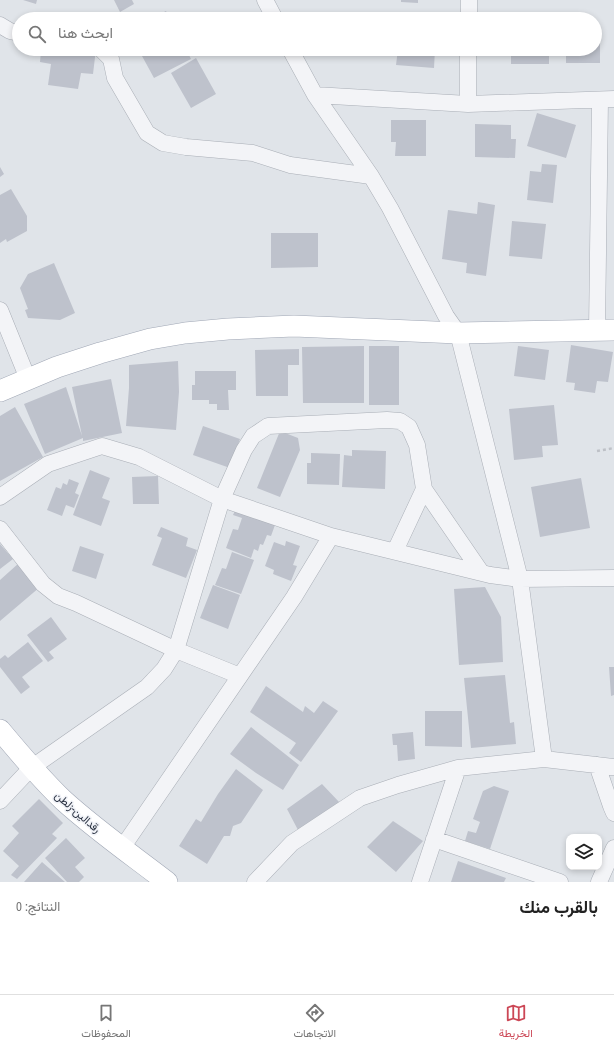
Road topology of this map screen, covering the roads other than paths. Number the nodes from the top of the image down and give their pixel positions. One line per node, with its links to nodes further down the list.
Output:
1 (265, 0): 3 (street)
2 (469, 0): 4 (street)
3 (271, 12)
4 (469, 12)
5 (0, 25): 6 (street)
6 (12, 31)
7 (108, 56): 13 (street)
8 (294, 56): 10 (street)
9 (468, 56): 12 (street)
10 (315, 95): 12 (street); 13 (street)
11 (607, 100): 12 (street); 15 (street)
12 (468, 104)
13 (371, 176): 16 (street)
14 (0, 310): 17 (street)
15 (606, 330): 16 (main road)
16 (458, 333): 17 (main road); 27 (street)
17 (28, 379): 18 (main road)
18 (0, 390)
19 (424, 489): 21 (street); 24 (street); 25 (street)
20 (0, 497): 21 (street)
21 (222, 499): 23 (street); 28 (street)
22 (0, 529): 28 (street)
23 (330, 536): 24 (street); 29 (street)
24 (395, 551): 25 (street)
25 (481, 572): 27 (street)
26 (614, 578): 27 (street)
27 (520, 579): 31 (street)
28 (176, 650): 29 (street); 34 (street)
29 (240, 676): 39 (street)
30 (0, 730): 34 (main road, رقدالين-زلطن)
31 (544, 759): 32 (street); 35 (street)
32 (597, 764): 33 (street); 37 (street)
33 (614, 767)
34 (31, 768): 36 (street); 39 (main road, رقدالين-زلطن)
35 (458, 768): 38 (street); 42 (street)
36 (0, 800)
37 (614, 813)
38 (434, 839): 43 (street); 44 (street)
39 (122, 848): 41 (main road, رقدالين-زلطن)
40 (614, 848): 45 (street)
41 (167, 882)
42 (255, 882)
43 (420, 882)
44 (560, 882)
45 (599, 882)

